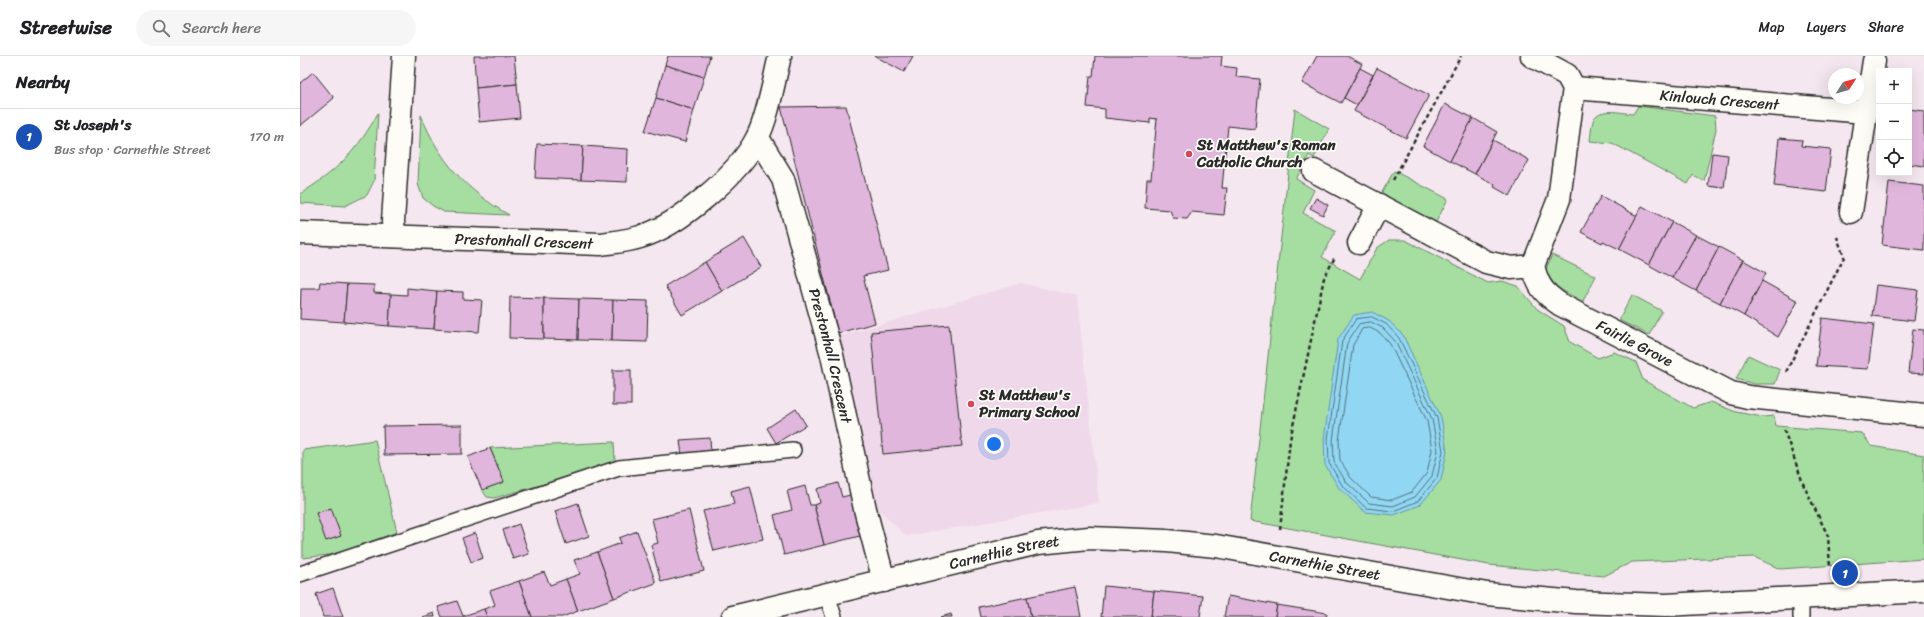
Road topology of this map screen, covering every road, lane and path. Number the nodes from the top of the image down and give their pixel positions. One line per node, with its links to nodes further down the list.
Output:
1 (404, 56): 13 (street)
2 (780, 56): 8 (street, Prestonhall Crescent)
3 (1461, 56): 10 (path)
4 (1532, 56): 6 (street)
5 (1874, 61): 7 (street)
6 (1574, 88): 7 (street, Kinlouch Crescent); 15 (street)
7 (1866, 112): 11 (street)
8 (758, 138): 13 (street, Prestonhall Crescent); 20 (street, Prestonhall Crescent)
9 (1314, 171): 10 (street)
10 (1379, 205): 14 (street); 15 (street)
11 (1851, 212)
12 (300, 233): 13 (street, Prestonhall Crescent)
13 (394, 236)
14 (1362, 237): 18 (path)
15 (1532, 266): 16 (street, Fairlie Grove)
16 (1924, 416)
17 (793, 450): 19 (lane)
18 (1276, 557): 20 (street, Carnethie Street); 23 (street, Carnethie Street)
19 (300, 574)
20 (884, 581): 22 (street, Carnethie Street)
21 (1924, 591): 23 (street, Carnethie Street)
22 (827, 595): 24 (street, Carnethie Street); 25 (lane)
23 (1801, 608)
24 (733, 617)
25 (834, 617)

